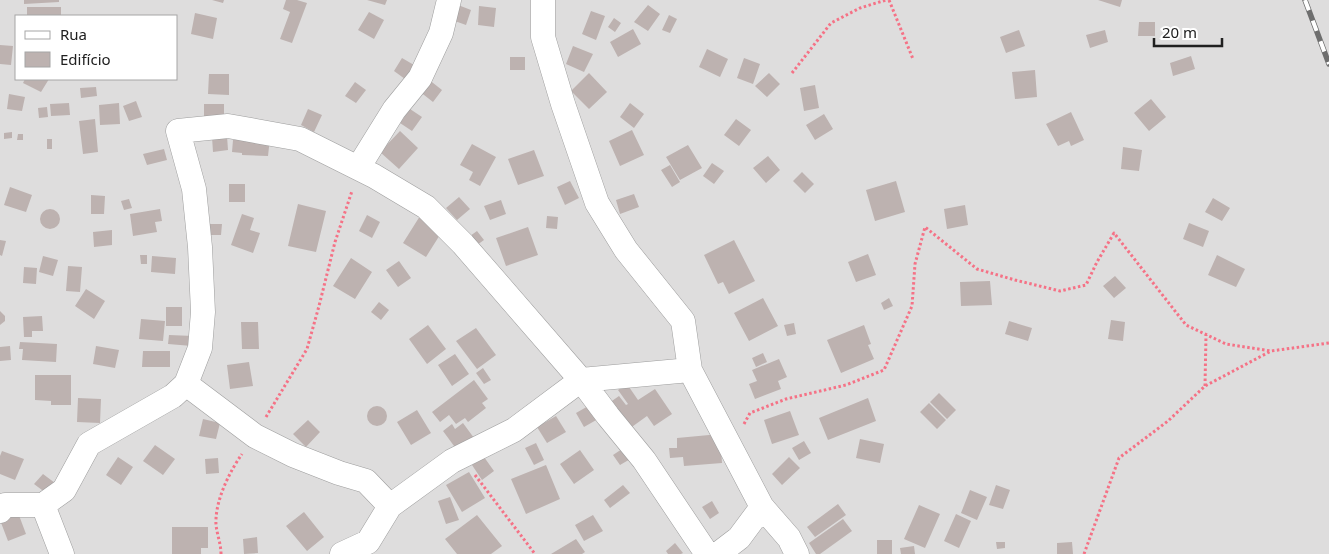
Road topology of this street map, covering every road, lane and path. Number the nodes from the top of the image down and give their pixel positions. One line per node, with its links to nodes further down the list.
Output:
1 (449, 0): 6 (street)
2 (543, 0): 10 (street)
3 (887, 0): 4 (path); 5 (path)
4 (913, 59)
5 (792, 73)
6 (358, 168): 11 (street); 12 (street); 14 (path)
7 (1206, 335): 9 (path); 13 (path); 15 (path)
8 (1329, 343): 9 (path)
9 (1271, 351): 13 (path)
10 (690, 370): 11 (street); 15 (street)
11 (581, 380): 16 (street); 25 (street)
12 (186, 384): 14 (street); 17 (street)
13 (1205, 386): 28 (path)
14 (255, 436): 18 (street); 22 (path)
15 (730, 448): 19 (street)
16 (461, 456): 18 (street); 24 (path)
17 (43, 505): 20 (street); 21 (street)
18 (390, 506): 23 (street)
19 (762, 507): 26 (street); 27 (street)
20 (0, 511)
21 (62, 554)
22 (221, 554)
23 (342, 554)
24 (535, 554)
25 (708, 554)
26 (718, 554)
27 (797, 554)
28 (1084, 554)

